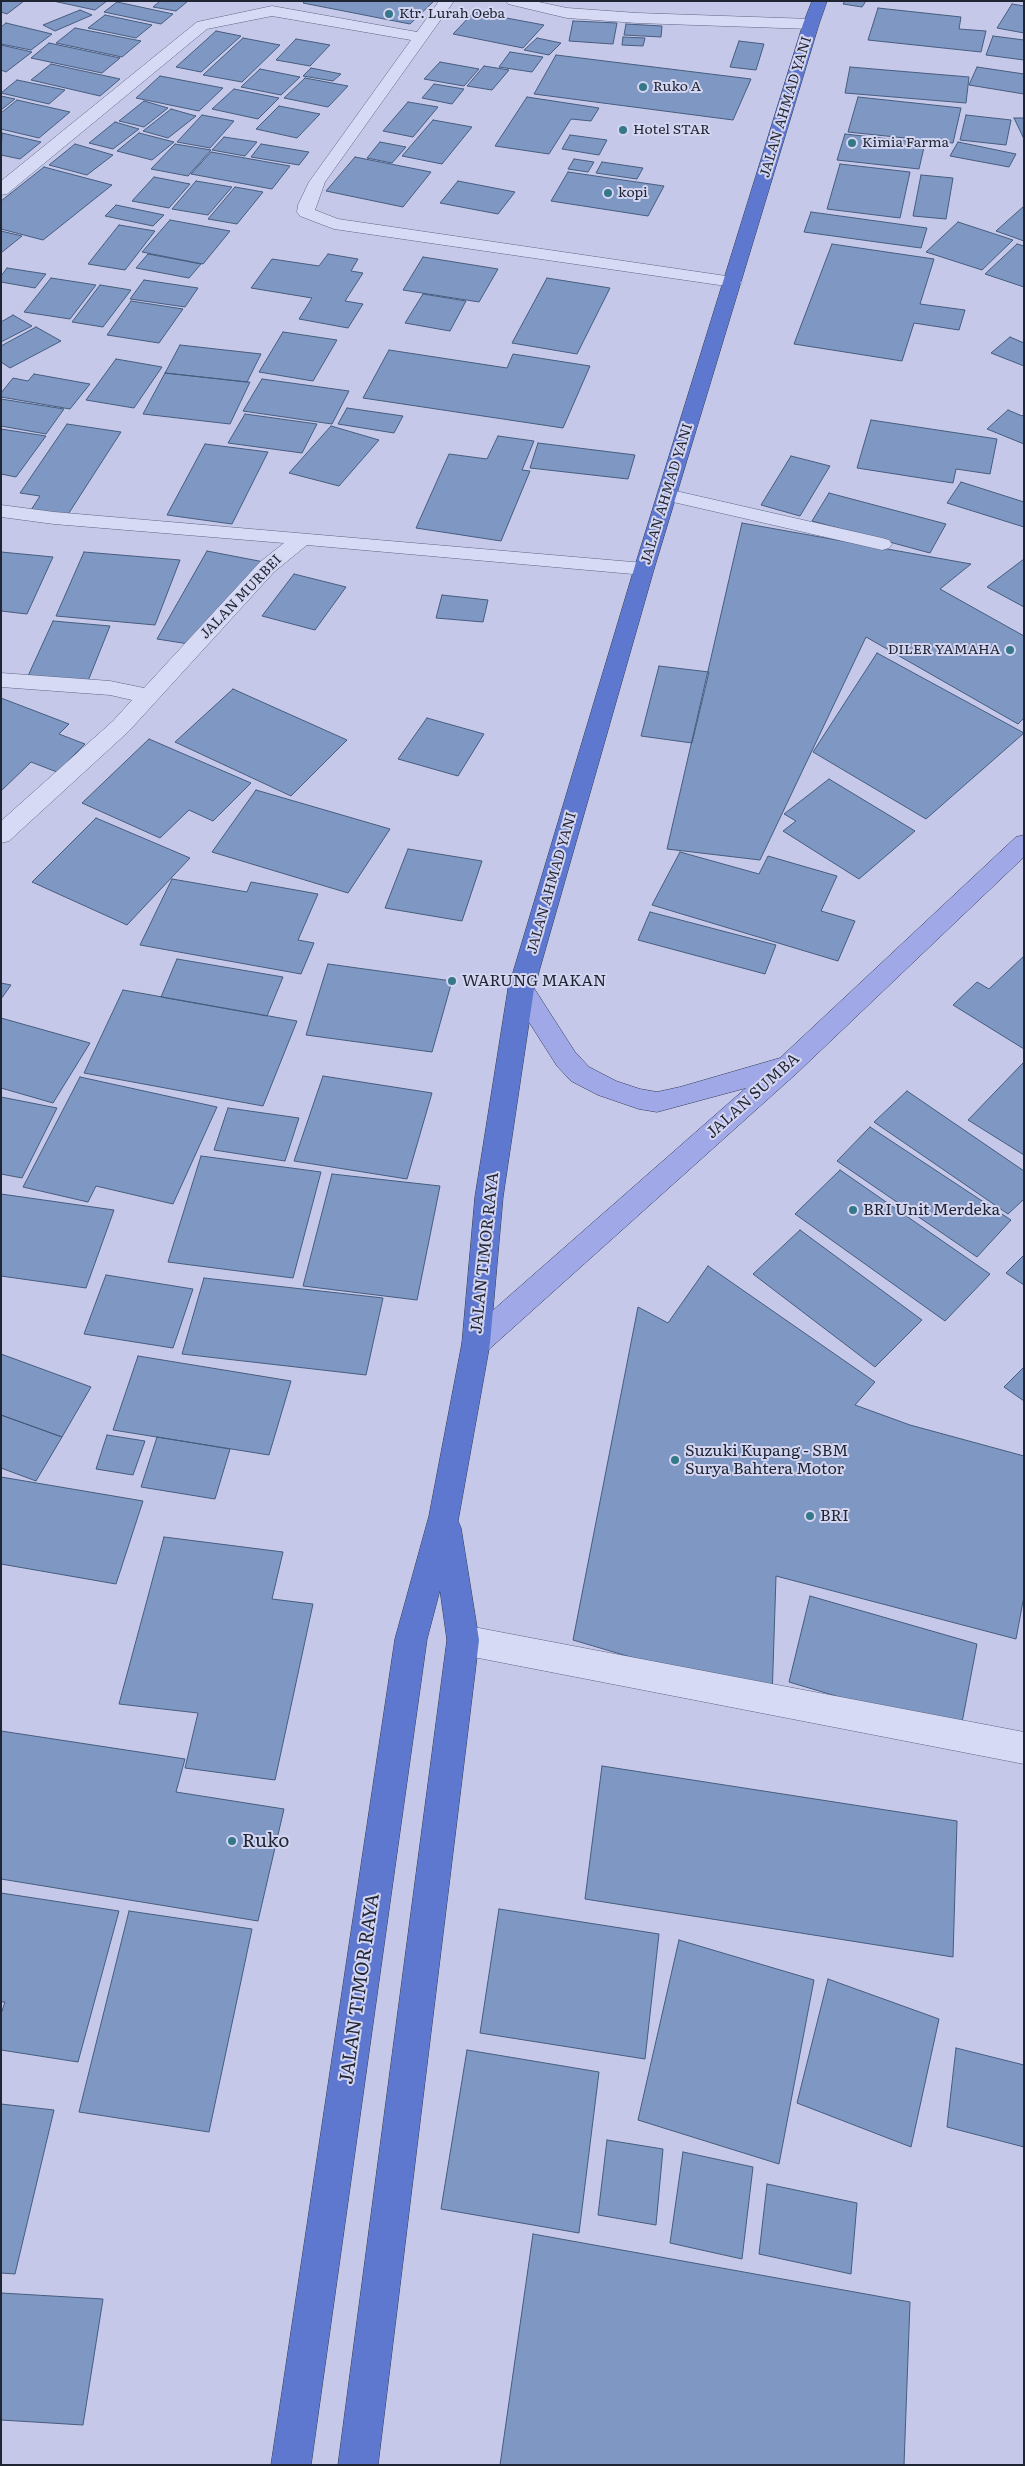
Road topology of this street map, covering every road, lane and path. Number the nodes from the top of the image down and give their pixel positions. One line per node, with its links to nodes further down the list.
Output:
1 (447, 1): 5 (street)
2 (513, 1): 4 (street)
3 (820, 1): 4 (highway, JALAN AHMAD YANI)
4 (811, 24): 7 (highway, JALAN AHMAD YANI)
5 (422, 37): 6 (street); 7 (street)
6 (1, 190)
7 (733, 282): 8 (highway, JALAN AHMAD YANI)
8 (667, 494): 11 (street); 12 (highway, JALAN AHMAD YANI)
9 (1, 511): 10 (street)
10 (302, 538): 12 (street); 14 (street, JALAN MURBEI)
11 (882, 544)
12 (644, 569): 17 (highway, JALAN AHMAD YANI)
13 (1, 680): 14 (street)
14 (148, 696): 15 (street, JALAN MURBEI)
15 (1, 835)
16 (1024, 843): 18 (main road, JALAN SUMBA)
17 (521, 989): 18 (main road); 19 (highway, JALAN TIMOR RAYA)
18 (788, 1066): 19 (main road, JALAN SUMBA)
19 (476, 1343): 20 (highway, JALAN TIMOR RAYA)
20 (444, 1516): 21 (highway, JALAN TIMOR RAYA); 23 (highway, JALAN TIMOR RAYA)
21 (463, 1640): 22 (street); 24 (highway, JALAN TIMOR RAYA)
22 (1024, 1748)
23 (291, 2465)
24 (358, 2465)

